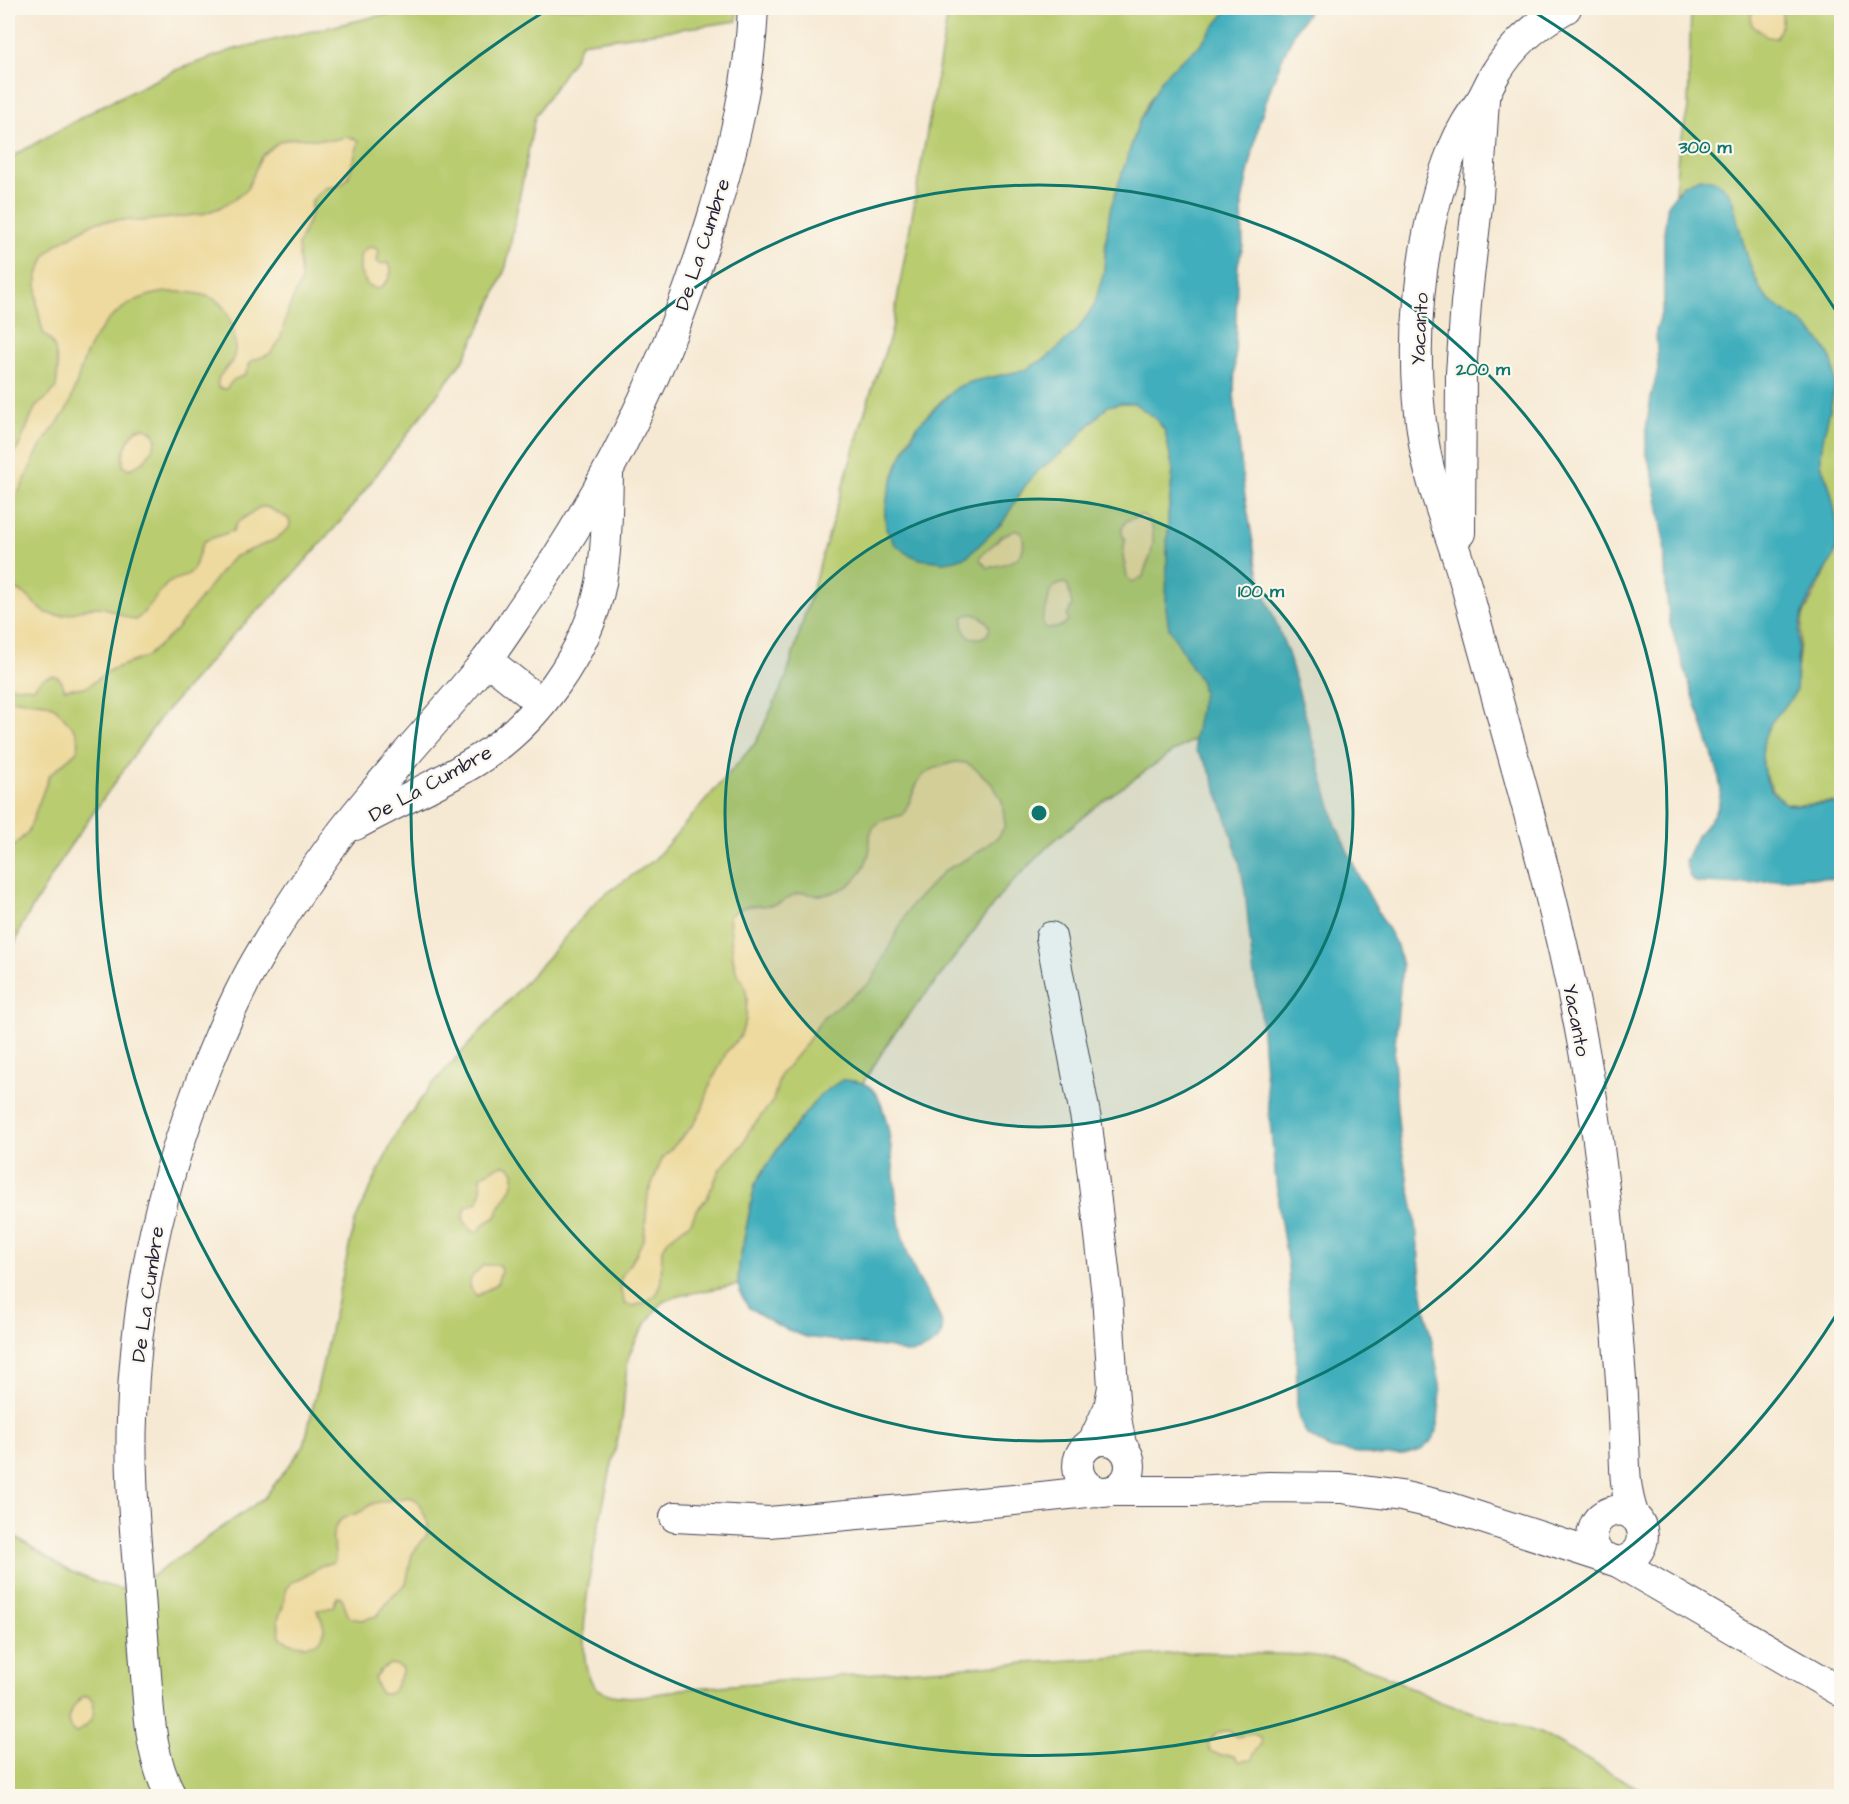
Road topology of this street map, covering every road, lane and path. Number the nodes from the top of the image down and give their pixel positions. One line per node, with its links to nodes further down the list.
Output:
1 (753, 8): 6 (street, De La Cumbre)
2 (1566, 8): 3 (street, Yacanto)
3 (1484, 96): 4 (street, Yacanto); 5 (street, Yacanto)
4 (1420, 297): 5 (street); 7 (street, Yacanto)
5 (1466, 303): 7 (street, Yacanto)
6 (609, 468): 8 (street, De La Cumbre); 9 (street, De La Cumbre)
7 (1461, 568): 17 (street, Yacanto)
8 (487, 660): 9 (street); 10 (street, De La Cumbre)
9 (541, 703): 10 (street, De La Cumbre)
10 (342, 832): 22 (street, De La Cumbre)
11 (1051, 937): 12 (street)
12 (1106, 1449): 13 (street); 13 (street); 14 (street); 15 (street)
13 (1105, 1491): 14 (street); 15 (street)
14 (1194, 1491): 18 (street)
15 (1014, 1500): 16 (street)
16 (675, 1517)
17 (1619, 1523): 18 (street); 19 (street); 19 (street); 20 (street)
18 (1538, 1537): 19 (street)
19 (1610, 1560): 20 (street)
20 (1696, 1606): 21 (street)
21 (1842, 1692)
22 (171, 1797)

